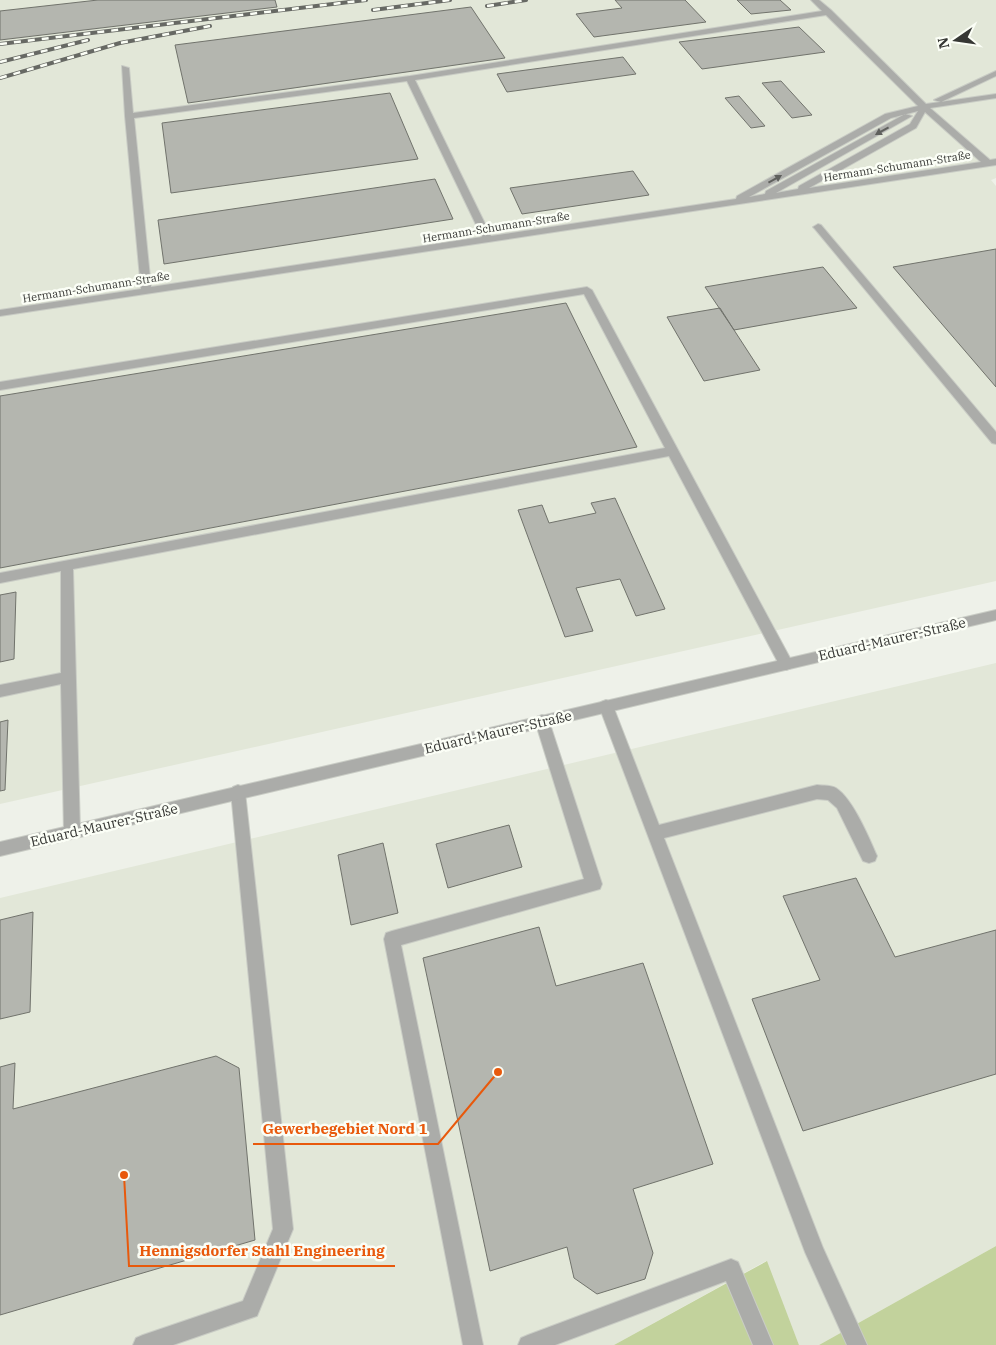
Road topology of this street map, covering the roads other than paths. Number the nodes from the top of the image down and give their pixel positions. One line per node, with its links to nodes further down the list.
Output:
1 (815, 0): 2 (street)
2 (828, 12): 5 (street); 7 (street)
3 (125, 68): 8 (street)
4 (996, 73): 7 (street)
5 (410, 78): 8 (street); 14 (street)
6 (996, 96): 7 (street)
7 (924, 107): 9 (street); 10 (street); 11 (street, one-way to 11); 12 (street, one-way to 7)
8 (129, 116): 15 (street)
9 (992, 162): 10 (street, Hermann-Schumann-Straße)
10 (795, 193): 11 (street, Hermann-Schumann-Straße)
11 (760, 198): 12 (street, Hermann-Schumann-Straße)
12 (732, 202): 14 (street, Hermann-Schumann-Straße)
13 (818, 227): 18 (lane)
14 (488, 240): 15 (street, Hermann-Schumann-Straße)
15 (146, 291): 16 (street, Hermann-Schumann-Straße)
16 (0, 313)
17 (0, 386): 19 (street)
18 (996, 440)
19 (672, 451): 20 (street); 23 (street)
20 (67, 565): 21 (street); 24 (street)
21 (0, 578)
22 (996, 615): 23 (street, Eduard-Maurer-Straße)
23 (786, 664): 26 (street, Eduard-Maurer-Straße)
24 (68, 677): 25 (street); 29 (street)
25 (0, 691)
26 (606, 706): 27 (street, Eduard-Maurer-Straße); 30 (street)
27 (542, 721): 28 (street, Eduard-Maurer-Straße); 34 (street)
28 (238, 792): 29 (street, Eduard-Maurer-Straße); 33 (street)
29 (72, 832): 31 (street, Eduard-Maurer-Straße)
30 (654, 834): 32 (street); 37 (street)
31 (0, 849)
32 (869, 856)
33 (143, 1345)
34 (473, 1345)
35 (528, 1345): 36 (street)
36 (763, 1345)
37 (857, 1345)

